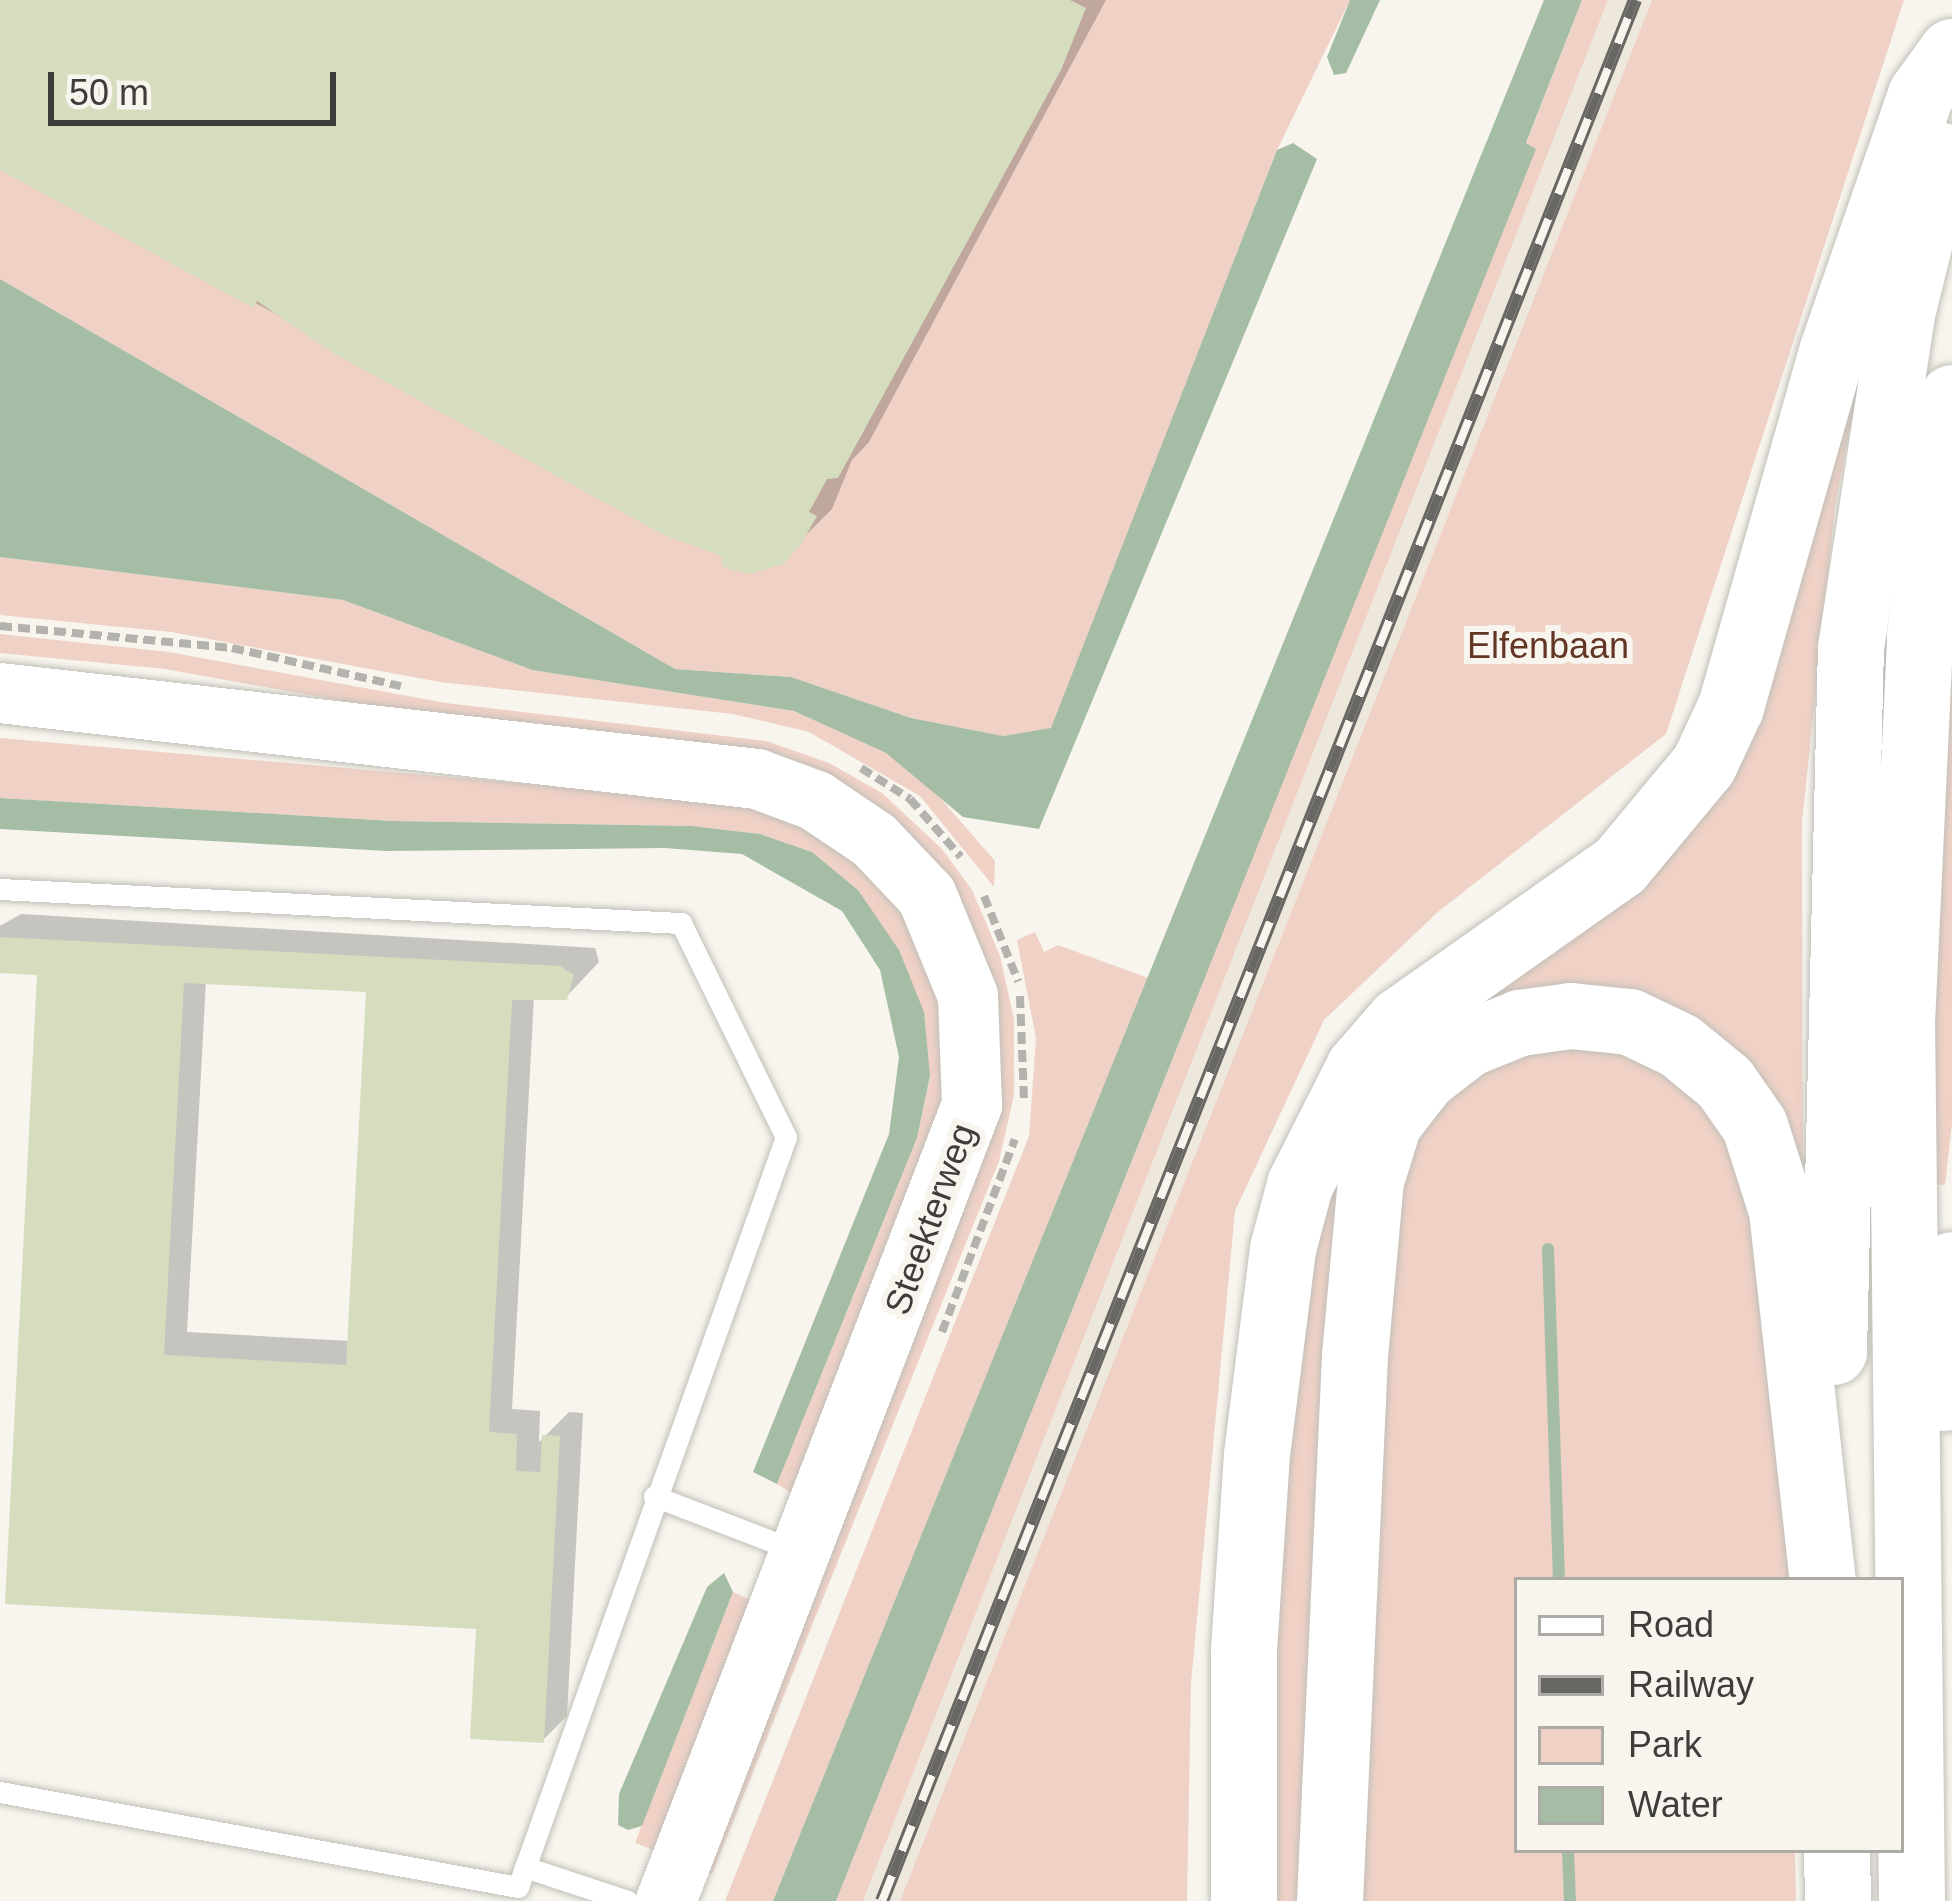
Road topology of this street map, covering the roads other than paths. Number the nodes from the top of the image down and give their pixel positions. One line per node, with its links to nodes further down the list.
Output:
1 (1952, 52): 17 (highway)
2 (1952, 118): 10 (highway)
3 (1952, 398): 14 (highway)
4 (1, 694): 8 (main road, Steekterweg)
5 (0, 889): 7 (lane)
6 (1952, 1265): 14 (highway)
7 (654, 1496): 8 (lane); 13 (lane)
8 (800, 1552): 16 (main road, Steekterweg)
9 (1823, 1577): 18 (highway)
10 (1834, 1577)
11 (0, 1792): 13 (lane)
12 (1837, 1853): 19 (highway)
13 (525, 1867): 15 (lane)
14 (1912, 1900)
15 (628, 1901)
16 (666, 1901)
17 (1244, 1901)
18 (1330, 1901)
19 (1838, 1901)

